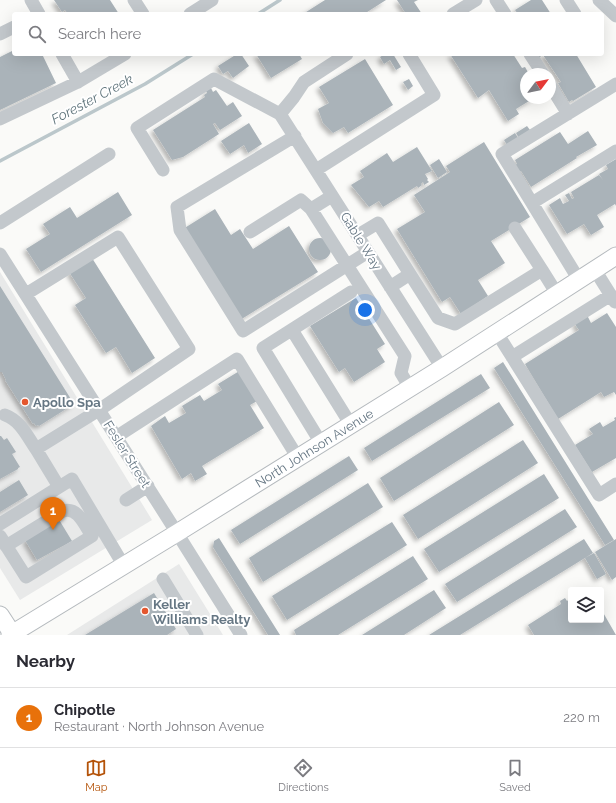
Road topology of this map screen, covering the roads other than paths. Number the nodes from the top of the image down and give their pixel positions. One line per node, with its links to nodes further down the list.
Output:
1 (31, 0): 8 (street)
2 (134, 0): 9 (street)
3 (212, 0): 10 (street)
4 (476, 0): 11 (street)
5 (496, 0): 12 (street)
6 (566, 0): 13 (street)
7 (599, 0): 14 (street)
8 (37, 12)
9 (142, 12)
10 (193, 12)
11 (456, 12)
12 (504, 12)
13 (573, 12)
14 (616, 16)
15 (12, 27): 16 (street)
16 (0, 34)
17 (63, 56): 23 (street)
18 (122, 56): 23 (street)
19 (344, 56): 26 (street)
20 (410, 56): 33 (street)
21 (531, 56): 22 (street)
22 (539, 68)
23 (78, 82): 28 (street)
24 (616, 84): 27 (street)
25 (556, 95): 27 (street)
26 (280, 114): 29 (street, Gable Way); 32 (street)
27 (568, 114): 35 (street)
28 (0, 119)
29 (294, 136): 33 (street, Gable Way); 44 (street)
30 (616, 151): 35 (street)
31 (109, 154): 37 (street)
32 (163, 170)
33 (316, 170): 34 (street, Gable Way)
34 (332, 196): 36 (street); 40 (street, Gable Way)
35 (532, 202): 48 (street)
36 (311, 209): 39 (street); 44 (street)
37 (0, 223)
38 (515, 228): 45 (street)
39 (250, 232)
40 (358, 235): 41 (street, Gable Way); 47 (street)
41 (368, 252): 44 (street); 49 (street, Gable Way)
42 (0, 254): 51 (street, Fesler Street)
43 (616, 256): 46 (main road, North Johnson Avenue)
44 (347, 265): 58 (street)
45 (542, 270): 47 (street); 52 (street)
46 (595, 270): 48 (main road, North Johnson Avenue); 53 (street)
47 (410, 274): 49 (street)
48 (579, 280): 52 (main road, North Johnson Avenue)
49 (390, 287): 57 (street, Gable Way)
50 (351, 292): 54 (street)
51 (26, 294): 59 (street, Fesler Street); 59 (street)
52 (557, 294): 55 (main road, North Johnson Avenue)
53 (614, 299): 56 (street)
54 (292, 330): 61 (street); 63 (street)
55 (497, 333): 56 (street); 57 (main road, North Johnson Avenue)
56 (512, 357): 66 (street)
57 (442, 368): 58 (main road, North Johnson Avenue)
58 (410, 388): 61 (main road, North Johnson Avenue)
59 (99, 410): 62 (street, Fesler Street); 64 (street)
60 (2, 414): 64 (street)
61 (351, 424): 63 (main road, North Johnson Avenue)
62 (116, 436): 65 (street); 67 (street, Fesler Street)
63 (322, 443): 65 (main road, North Johnson Avenue)
64 (36, 449): 68 (street)
65 (298, 458): 71 (main road, North Johnson Avenue)
66 (616, 484)
67 (148, 486): 69 (street); 71 (street, Fesler Street)
68 (59, 487): 70 (street); 73 (street)
69 (126, 500)
70 (0, 524)
71 (178, 533): 73 (main road, North Johnson Avenue); 78 (street, Fesler Street)
72 (3, 541): 72 (street)
73 (124, 566): 76 (main road, North Johnson Avenue)
74 (163, 579): 77 (street)
75 (0, 615): 76 (main road)
76 (12, 634)
77 (197, 635)
78 (240, 635)

